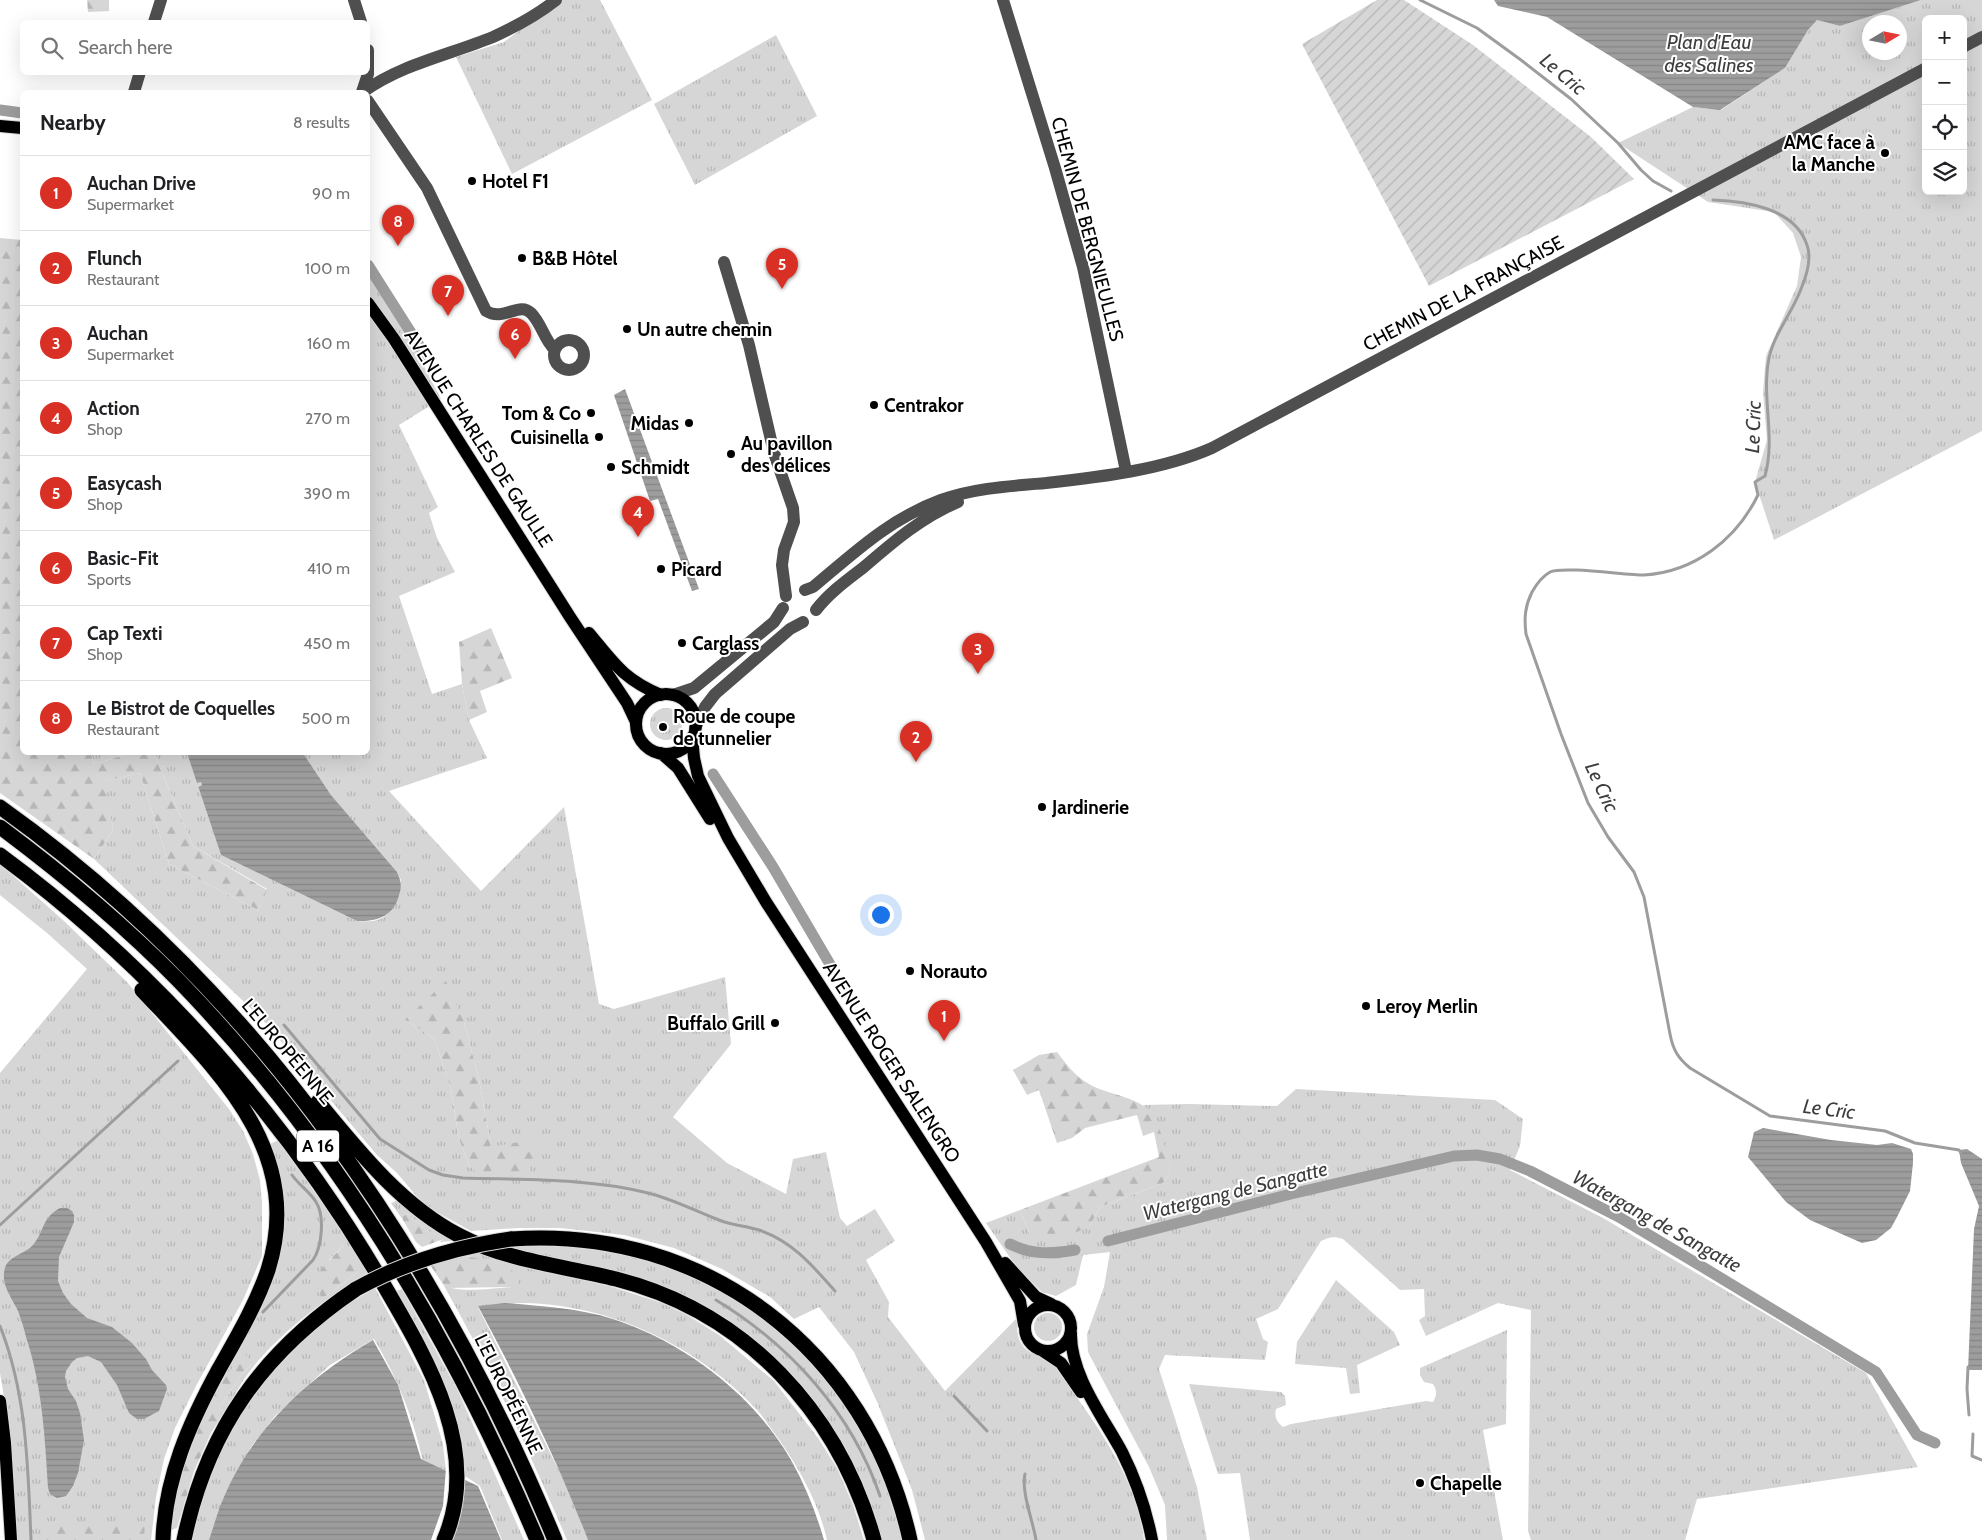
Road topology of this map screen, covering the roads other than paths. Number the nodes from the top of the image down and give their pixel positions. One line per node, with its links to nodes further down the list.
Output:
1 (161, 0): 5 (street)
2 (354, 0): 6 (street)
3 (556, 0): 13 (street)
4 (1003, 0): 23 (street, CHEMIN DE BERGNIEULLES)
5 (155, 20)
6 (359, 20)
7 (1982, 37): 8 (street)
8 (1967, 45)
9 (370, 56): 13 (street)
10 (1922, 70): 23 (street, CHEMIN DE LA FRANÇAISE)
11 (139, 75): 14 (street)
12 (368, 75): 15 (street)
13 (383, 79): 16 (street)
14 (135, 90)
15 (364, 90)
16 (366, 90)
17 (370, 104): 22 (street)
18 (0, 126): 19 (main road)
19 (20, 128)
20 (724, 262): 25 (street)
21 (370, 306): 27 (main road, AVENUE CHARLES DE GAULLE)
22 (555, 350)
23 (1126, 471): 24 (street, CHEMIN DE LA FRANÇAISE)
24 (996, 488): 26 (street, CHEMIN DE LA FRANÇAISE); 29 (street, CHEMIN DE LA FRANÇAISE)
25 (783, 557): 26 (street); 28 (street)
26 (803, 590): 28 (street); 29 (street)
27 (557, 594): 31 (main road, AVENUE CHARLES DE GAULLE); 32 (main road, AVENUE CHARLES DE GAULLE)
28 (784, 602): 30 (street); 31 (street)
29 (816, 610): 30 (street)
30 (803, 622): 33 (street)
31 (667, 695): 32 (main road); 33 (main road)
32 (636, 722): 34 (main road)
33 (694, 732): 34 (main road); 39 (main road, AVENUE ROGER SALENGRO)
34 (661, 753): 39 (main road, AVENUE ROGER SALENGRO)
35 (0, 807): 40 (highway, L'EUROPÉENNE / A 16)
36 (0, 827): 52 (highway, L'EUROPÉENNE / A 16)
37 (0, 855): 38 (highway)
38 (31, 879): 49 (highway); 51 (highway)
39 (766, 902): 41 (main road, AVENUE ROGER SALENGRO)
40 (216, 997): 53 (highway, L'EUROPÉENNE / A 16); 54 (highway)
41 (986, 1242): 42 (main road, AVENUE ROGER SALENGRO); 43 (main road, AVENUE ROGER SALENGRO)
42 (1051, 1304): 43 (main road); 44 (main road)
43 (1024, 1325): 45 (main road)
44 (1071, 1333): 45 (main road); 47 (main road)
45 (1041, 1350): 47 (main road)
46 (0, 1401): 48 (main road)
47 (1105, 1424): 56 (main road)
48 (11, 1540)
49 (163, 1540)
50 (184, 1540): 55 (highway, bridge)
51 (444, 1540)
52 (537, 1540)
53 (555, 1540)
54 (874, 1540)
55 (910, 1540)
56 (1152, 1540)

